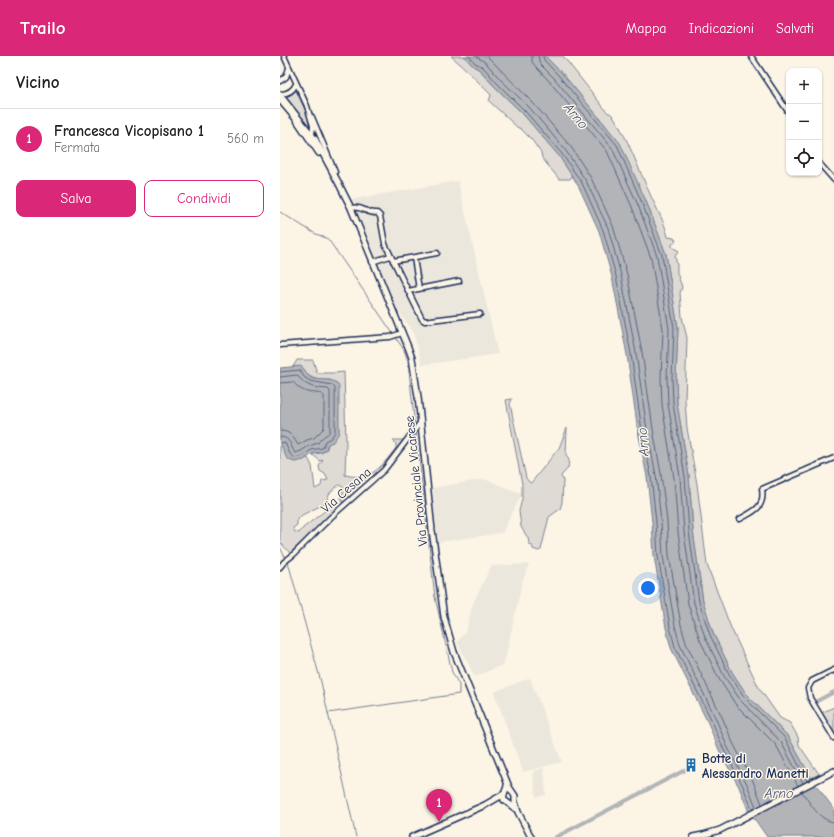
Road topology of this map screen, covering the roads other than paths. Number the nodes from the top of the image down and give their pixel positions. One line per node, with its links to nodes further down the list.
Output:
1 (284, 56): 3 (street, Via Provinciale Vicarese)
2 (751, 56): 9 (street)
3 (289, 68): 4 (street); 5 (street, Via Provinciale Vicarese)
4 (280, 81)
5 (296, 84): 6 (street); 8 (street, Via Provinciale Vicarese)
6 (280, 94): 10 (main road, Via Provinciale Vicarese)
7 (280, 100): 11 (main road, Via Provinciale Vicarese)
8 (306, 106): 10 (street, Via Provinciale Vicarese); 14 (street, Via Provinciale Vicarese)
9 (786, 108)
10 (312, 134): 11 (street, Via Provinciale Vicarese); 14 (main road, Via Provinciale Vicarese)
11 (316, 147): 14 (main road, Via Provinciale Vicarese)
12 (822, 166): 13 (street)
13 (834, 180)
14 (338, 182): 15 (main road, Via Provinciale Vicarese)
15 (351, 208): 17 (street); 20 (main road, Via Provinciale Vicarese)
16 (437, 253): 18 (street)
17 (390, 256): 19 (street); 20 (street)
18 (414, 258): 19 (street); 22 (street)
19 (393, 261): 23 (street)
20 (372, 262): 25 (main road, Via Provinciale Vicarese)
21 (459, 281): 22 (street)
22 (419, 289): 23 (street)
23 (408, 291): 24 (street)
24 (480, 314)
25 (402, 334): 26 (street); 27 (main road, Via Provinciale Vicarese)
26 (280, 345)
27 (420, 423): 30 (street, Via Cesana); 34 (main road, Via Provinciale Vicarese)
28 (834, 458): 29 (street)
29 (740, 519)
30 (280, 567)
31 (834, 670): 32 (street)
32 (834, 738)
33 (834, 771): 43 (main road)
34 (507, 780): 35 (main road, Via Provinciale Vicarese); 36 (main road, Via Provinciale Vicarese)
35 (513, 792): 36 (main road); 37 (main road, Via Provinciale Vicarese)
36 (505, 793): 38 (main road, Via Provinciale Vicarese); 39 (main road)
37 (515, 800): 38 (main road); 40 (main road, Via Provinciale Vicarese)
38 (507, 802): 39 (main road); 40 (main road, Via Provinciale Vicarese)
39 (485, 805): 41 (main road)
40 (518, 812): 42 (main road, Via Provinciale Vicarese)
41 (412, 837)
42 (531, 837)
43 (693, 837)

